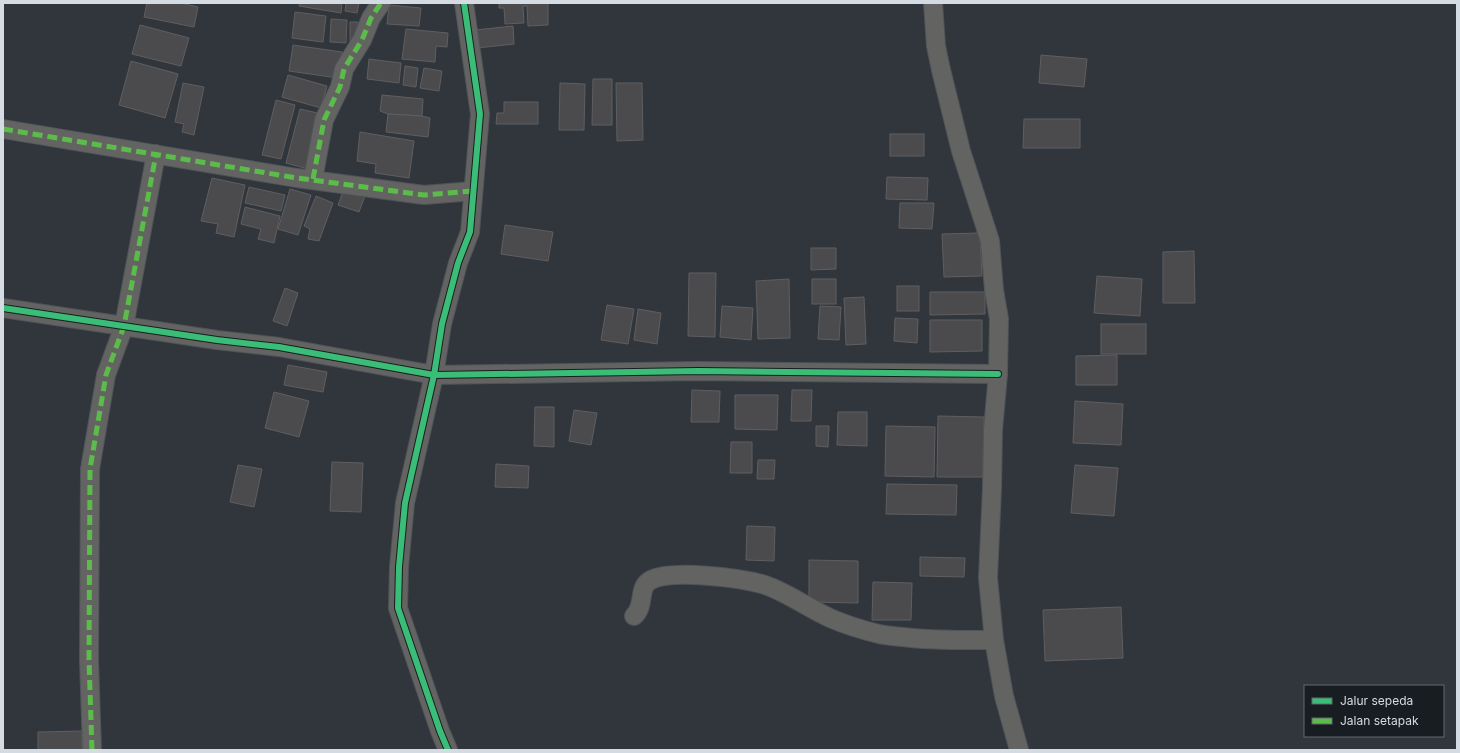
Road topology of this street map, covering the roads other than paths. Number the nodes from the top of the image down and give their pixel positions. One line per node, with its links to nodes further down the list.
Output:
1 (381, 3): 6 (street)
2 (464, 3): 7 (street)
3 (933, 3): 10 (street)
4 (3, 129): 5 (street)
5 (156, 154): 6 (street); 9 (street)
6 (313, 179): 7 (street)
7 (472, 191): 11 (street)
8 (3, 308): 9 (street)
9 (124, 326): 11 (street); 14 (street)
10 (998, 374): 11 (street); 13 (street)
11 (434, 375): 15 (street)
12 (634, 616): 13 (street)
13 (994, 640): 16 (street)
14 (92, 750)
15 (448, 750)
16 (1019, 750)

